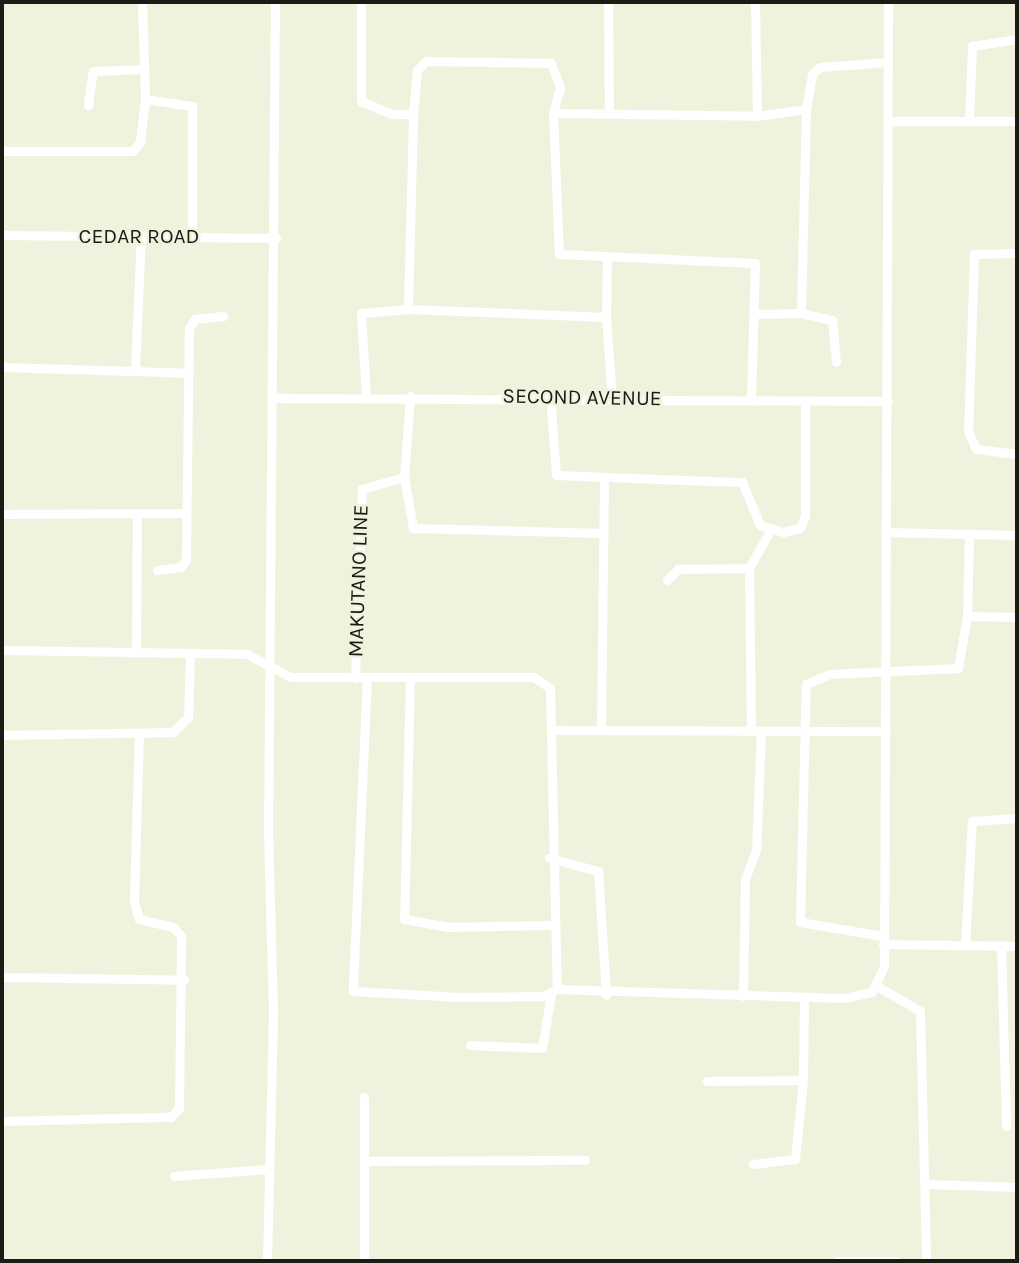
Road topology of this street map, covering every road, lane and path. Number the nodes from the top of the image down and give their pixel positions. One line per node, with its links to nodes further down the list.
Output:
1 (142, 2): 9 (street)
2 (275, 2): 24 (street)
3 (361, 2): 14 (street)
4 (608, 2): 15 (street)
5 (755, 2): 16 (street)
6 (888, 2): 8 (street)
7 (1017, 39): 18 (street)
8 (888, 62): 12 (street); 17 (street)
9 (144, 69): 10 (street); 11 (street)
10 (145, 99): 20 (street); 23 (street)
11 (88, 104)
12 (806, 109): 16 (street); 28 (street)
13 (553, 113): 14 (street); 15 (street); 26 (street)
14 (413, 114): 27 (street)
15 (609, 114): 16 (street)
16 (757, 116)
17 (889, 121): 18 (street); 43 (street)
18 (969, 121): 19 (street)
19 (1017, 121)
20 (2, 151)
21 (141, 235): 22 (street, CEDAR ROAD); 23 (street, CEDAR ROAD); 34 (street)
22 (2, 236)
23 (192, 236): 24 (street, CEDAR ROAD)
24 (276, 238): 39 (street)
25 (1017, 253): 44 (street)
26 (607, 259): 29 (street); 31 (street)
27 (408, 309): 31 (street); 38 (street)
28 (801, 313): 29 (street); 32 (street)
29 (757, 314): 41 (street)
30 (223, 316): 35 (street)
31 (606, 317): 40 (street)
32 (836, 362)
33 (2, 367): 34 (street)
34 (135, 370): 35 (street)
35 (188, 373): 47 (street)
36 (550, 395): 37 (street, SECOND AVENUE); 40 (street, SECOND AVENUE); 46 (street)
37 (410, 396): 38 (street, SECOND AVENUE); 45 (street)
38 (366, 397): 39 (street, SECOND AVENUE)
39 (276, 398): 64 (street)
40 (612, 399): 41 (street, SECOND AVENUE)
41 (751, 400): 42 (street, SECOND AVENUE)
42 (805, 401): 43 (street, SECOND AVENUE); 51 (street)
43 (888, 401): 52 (street)
44 (1017, 454)
45 (404, 477): 53 (street); 67 (street, MAKUTANO LINE)
46 (604, 481): 51 (street); 53 (street)
47 (186, 513): 49 (street); 57 (street)
48 (2, 514): 49 (street)
49 (137, 515): 62 (street)
50 (1017, 526): 54 (street)
51 (770, 531): 56 (street)
52 (886, 532): 55 (street); 65 (street)
53 (604, 533): 70 (street)
54 (1017, 535): 55 (street)
55 (969, 536): 59 (street)
56 (749, 568): 58 (street); 71 (street)
57 (156, 570)
58 (667, 580)
59 (967, 616): 60 (street); 65 (street)
60 (1017, 617)
61 (2, 650): 62 (street)
62 (136, 653): 63 (street)
63 (190, 653): 64 (street); 75 (street)
64 (272, 667): 67 (street); 99 (street)
65 (886, 671): 72 (street); 73 (street)
66 (367, 677): 67 (street); 68 (street); 86 (street)
67 (355, 678)
68 (410, 678): 69 (street); 78 (street)
69 (551, 730): 70 (street); 77 (street)
70 (601, 730): 71 (street)
71 (756, 731): 72 (street); 88 (street)
72 (806, 731): 73 (street); 79 (street)
73 (887, 731): 79 (street)
74 (2, 735): 75 (street)
75 (139, 735): 84 (street)
76 (1017, 818): 80 (street)
77 (549, 859): 78 (street); 87 (street)
78 (550, 925): 86 (street)
79 (883, 940): 80 (street); 85 (street)
80 (965, 945): 81 (street)
81 (1001, 945): 82 (street); 95 (street)
82 (1017, 946)
83 (2, 978): 84 (street)
84 (184, 979): 94 (street)
85 (877, 986): 89 (street); 101 (street)
86 (554, 992): 87 (street); 90 (street)
87 (606, 995): 88 (street)
88 (743, 996): 89 (street)
89 (804, 997): 91 (street)
90 (470, 1045)
91 (803, 1080): 92 (street); 98 (street)
92 (707, 1081)
93 (364, 1097): 97 (street)
94 (2, 1121)
95 (1006, 1126)
96 (585, 1160): 97 (street)
97 (364, 1161): 104 (street)
98 (753, 1164)
99 (268, 1169): 100 (street); 103 (street)
100 (174, 1176)
101 (927, 1184): 102 (street); 107 (street)
102 (1017, 1187)
103 (267, 1261)
104 (364, 1261)
105 (837, 1261): 106 (street)
106 (896, 1261)
107 (926, 1261)

